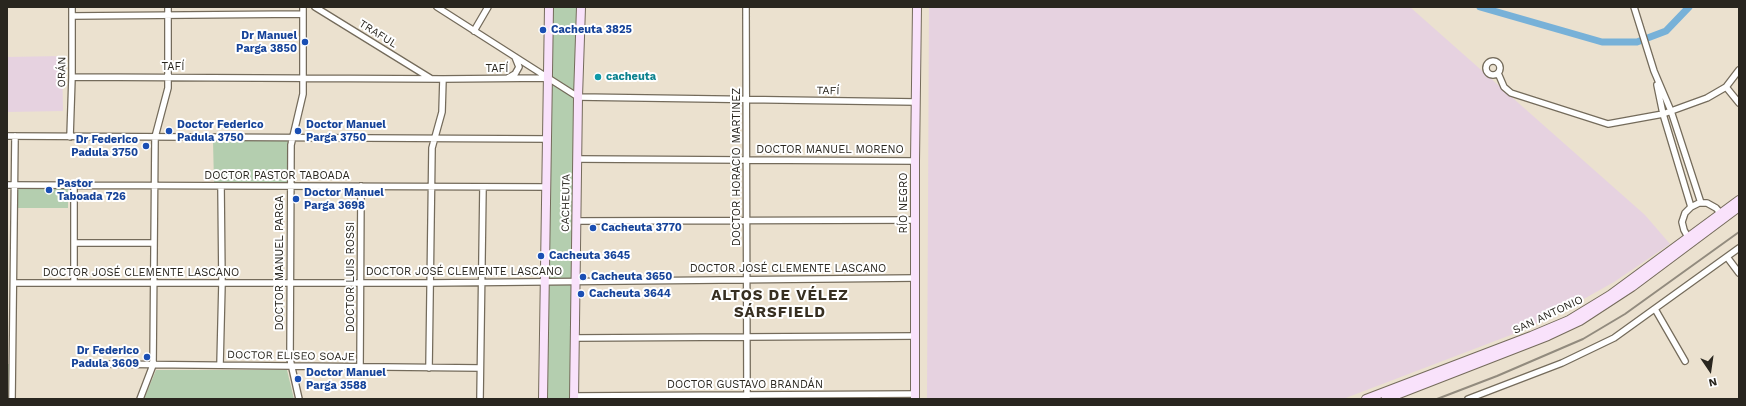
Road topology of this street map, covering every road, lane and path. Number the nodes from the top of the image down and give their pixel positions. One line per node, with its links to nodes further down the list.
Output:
1 (72, 7): 13 (street, ORÁN)
2 (168, 7): 14 (street)
3 (303, 7): 12 (street, DOCTOR MANUEL PARGA)
4 (315, 7): 25 (street, TRAFUL)
5 (437, 7): 15 (street)
6 (488, 7): 15 (street)
7 (549, 7): 24 (street, CACHEUTA)
8 (581, 7): 28 (street, CACHEUTA)
9 (746, 7): 29 (street, DOCTOR HORACIO MARTINEZ)
10 (917, 7): 30 (street, RÍO NEGRO)
11 (1634, 7): 18 (street)
12 (302, 14): 14 (street); 22 (street, DOCTOR MANUEL PARGA)
13 (72, 16): 14 (street); 20 (street, ORÁN)
14 (168, 16): 21 (street)
15 (474, 31): 16 (street)
16 (515, 57): 23 (street); 24 (street)
17 (1739, 70): 27 (street)
18 (1654, 71): 32 (street); 33 (street)
19 (1498, 72): 33 (street)
20 (72, 76): 21 (street, TAFÍ); 36 (street, ORÁN)
21 (168, 76): 22 (street, TAFÍ); 37 (street)
22 (303, 78): 25 (street, TAFÍ); 38 (street, DOCTOR MANUEL PARGA)
23 (506, 78): 24 (street, TAFÍ); 26 (street, TAFÍ)
24 (548, 78): 28 (street); 40 (street, CACHEUTA)
25 (431, 79): 26 (street, TAFÍ)
26 (443, 79): 39 (street)
27 (1726, 87): 31 (street); 32 (street)
28 (578, 97): 29 (street, TAFÍ); 41 (street, CACHEUTA)
29 (747, 100): 30 (street, TAFÍ); 42 (street, DOCTOR HORACIO MARTINEZ)
30 (916, 102): 43 (street, RÍO NEGRO)
31 (1739, 103)
32 (1671, 111): 33 (street); 44 (street)
33 (1663, 114): 45 (street)
34 (7, 136): 35 (street)
35 (15, 136): 36 (street); 47 (street)
36 (70, 137): 37 (street)
37 (155, 137): 38 (street); 49 (street)
38 (292, 138): 39 (street); 51 (street, DOCTOR MANUEL PARGA)
39 (434, 139): 40 (street); 53 (street)
40 (547, 139): 55 (street, CACHEUTA)
41 (578, 159): 42 (street, DOCTOR MANUEL MORENO); 63 (street, CACHEUTA)
42 (747, 160): 43 (street, DOCTOR MANUEL MORENO); 61 (street, DOCTOR HORACIO MARTINEZ)
43 (915, 161): 62 (street, RÍO NEGRO)
44 (1690, 168): 45 (street); 57 (street)
45 (1681, 172): 58 (street)
46 (7, 185): 47 (street, DOCTOR PASTOR TABOADA)
47 (15, 185): 48 (street, DOCTOR PASTOR TABOADA); 76 (street)
48 (74, 185): 49 (street, DOCTOR PASTOR TABOADA); 65 (street)
49 (154, 186): 50 (street, DOCTOR PASTOR TABOADA); 66 (street)
50 (221, 186): 51 (street, DOCTOR PASTOR TABOADA); 78 (street)
51 (290, 186): 52 (street, DOCTOR PASTOR TABOADA); 79 (street, DOCTOR MANUEL PARGA)
52 (361, 186): 53 (street, DOCTOR PASTOR TABOADA); 80 (street, DOCTOR LUIS ROSSI)
53 (431, 186): 54 (street, DOCTOR PASTOR TABOADA); 81 (street)
54 (483, 187): 55 (street, DOCTOR PASTOR TABOADA); 75 (street)
55 (546, 187): 72 (street, CACHEUTA)
56 (1739, 200): 60 (street, SAN ANTONIO)
57 (1701, 203): 58 (street); 60 (street)
58 (1691, 207): 64 (street)
59 (1739, 207): 60 (street, SAN ANTONIO)
60 (1722, 216): 64 (street, SAN ANTONIO)
61 (747, 220): 62 (street); 63 (street); 71 (street, DOCTOR HORACIO MARTINEZ)
62 (915, 220): 70 (street, RÍO NEGRO)
63 (577, 221): 73 (street, CACHEUTA)
64 (1690, 240): 103 (street, SAN ANTONIO); 104 (street, SAN ANTONIO)
65 (74, 243): 66 (street); 77 (street)
66 (154, 243): 74 (street)
67 (1739, 248): 68 (street)
68 (1727, 257): 69 (street); 82 (street)
69 (1739, 273)
70 (916, 278): 71 (street, DOCTOR JOSÉ CLEMENTE LASCANO); 83 (street, RÍO NEGRO)
71 (747, 279): 73 (street, DOCTOR JOSÉ CLEMENTE LASCANO); 84 (street, DOCTOR HORACIO MARTINEZ)
72 (545, 281): 73 (street, DOCTOR JOSÉ CLEMENTE LASCANO); 75 (street, DOCTOR JOSÉ CLEMENTE LASCANO); 102 (street, CACHEUTA)
73 (576, 281): 85 (street, CACHEUTA)
74 (154, 282): 77 (street, DOCTOR JOSÉ CLEMENTE LASCANO); 78 (street, DOCTOR JOSÉ CLEMENTE LASCANO); 89 (street)
75 (482, 282): 81 (street, DOCTOR JOSÉ CLEMENTE LASCANO); 94 (street)
76 (14, 283): 77 (street, DOCTOR JOSÉ CLEMENTE LASCANO); 86 (street)
77 (74, 283)
78 (222, 283): 79 (street, DOCTOR JOSÉ CLEMENTE LASCANO); 90 (street)
79 (290, 283): 80 (street, DOCTOR JOSÉ CLEMENTE LASCANO); 91 (street, DOCTOR MANUEL PARGA)
80 (361, 283): 81 (street, DOCTOR JOSÉ CLEMENTE LASCANO); 92 (street, DOCTOR LUIS ROSSI)
81 (430, 283): 93 (street)
82 (1655, 309): 87 (street); 105 (street)
83 (915, 336): 84 (street); 96 (street, RÍO NEGRO)
84 (747, 337): 85 (street); 95 (street, DOCTOR HORACIO MARTINEZ)
85 (575, 338): 97 (street, CACHEUTA)
86 (10, 359): 98 (street)
87 (1685, 361)
88 (102, 364): 89 (street, DOCTOR ELISEO SOAJE)
89 (153, 365): 90 (street, DOCTOR ELISEO SOAJE); 99 (street)
90 (220, 365): 91 (street, DOCTOR ELISEO SOAJE)
91 (291, 366): 92 (street, DOCTOR ELISEO SOAJE); 100 (street, DOCTOR MANUEL PARGA)
92 (360, 367): 93 (street, DOCTOR ELISEO SOAJE)
93 (430, 368): 94 (street, DOCTOR ELISEO SOAJE)
94 (480, 368): 101 (street)
95 (747, 397): 96 (street, DOCTOR GUSTAVO BRANDÁN); 97 (street, DOCTOR GUSTAVO BRANDÁN)
96 (915, 397)
97 (574, 398)
98 (12, 399)
99 (140, 399)
100 (299, 399)
101 (480, 399)
102 (543, 399)
103 (1366, 399)
104 (1386, 399)
105 (1468, 399)

